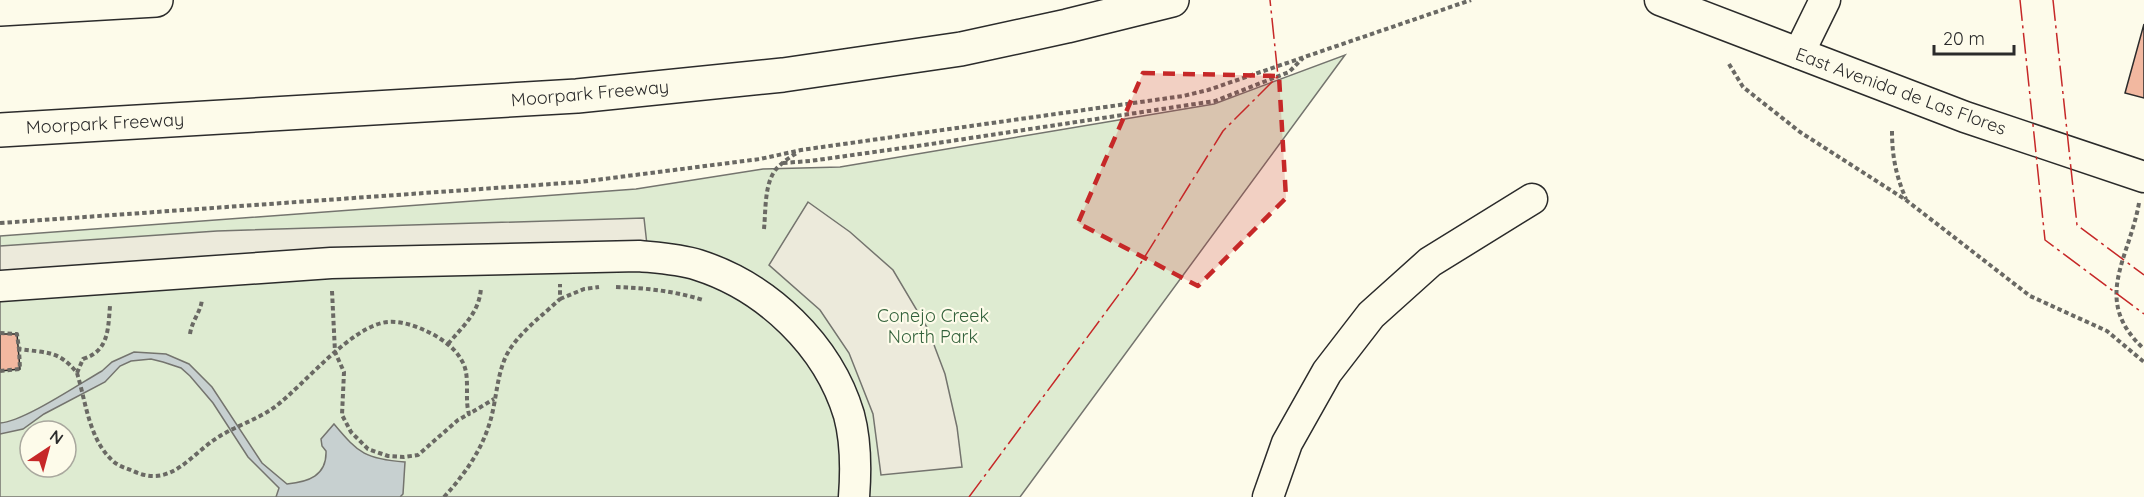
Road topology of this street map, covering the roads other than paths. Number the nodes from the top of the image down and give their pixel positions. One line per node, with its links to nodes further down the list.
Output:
1 (156, 0): 5 (highway)
2 (1172, 0): 7 (highway, Moorpark Freeway)
3 (1660, 0): 6 (street, East Avenida de Las Flores)
4 (1825, 0): 6 (street)
5 (0, 9)
6 (1799, 53): 8 (street, East Avenida de Las Flores)
7 (0, 130)
8 (2144, 177)
9 (1532, 199): 12 (street)
10 (0, 286): 11 (street)
11 (854, 497)
12 (1268, 497)

